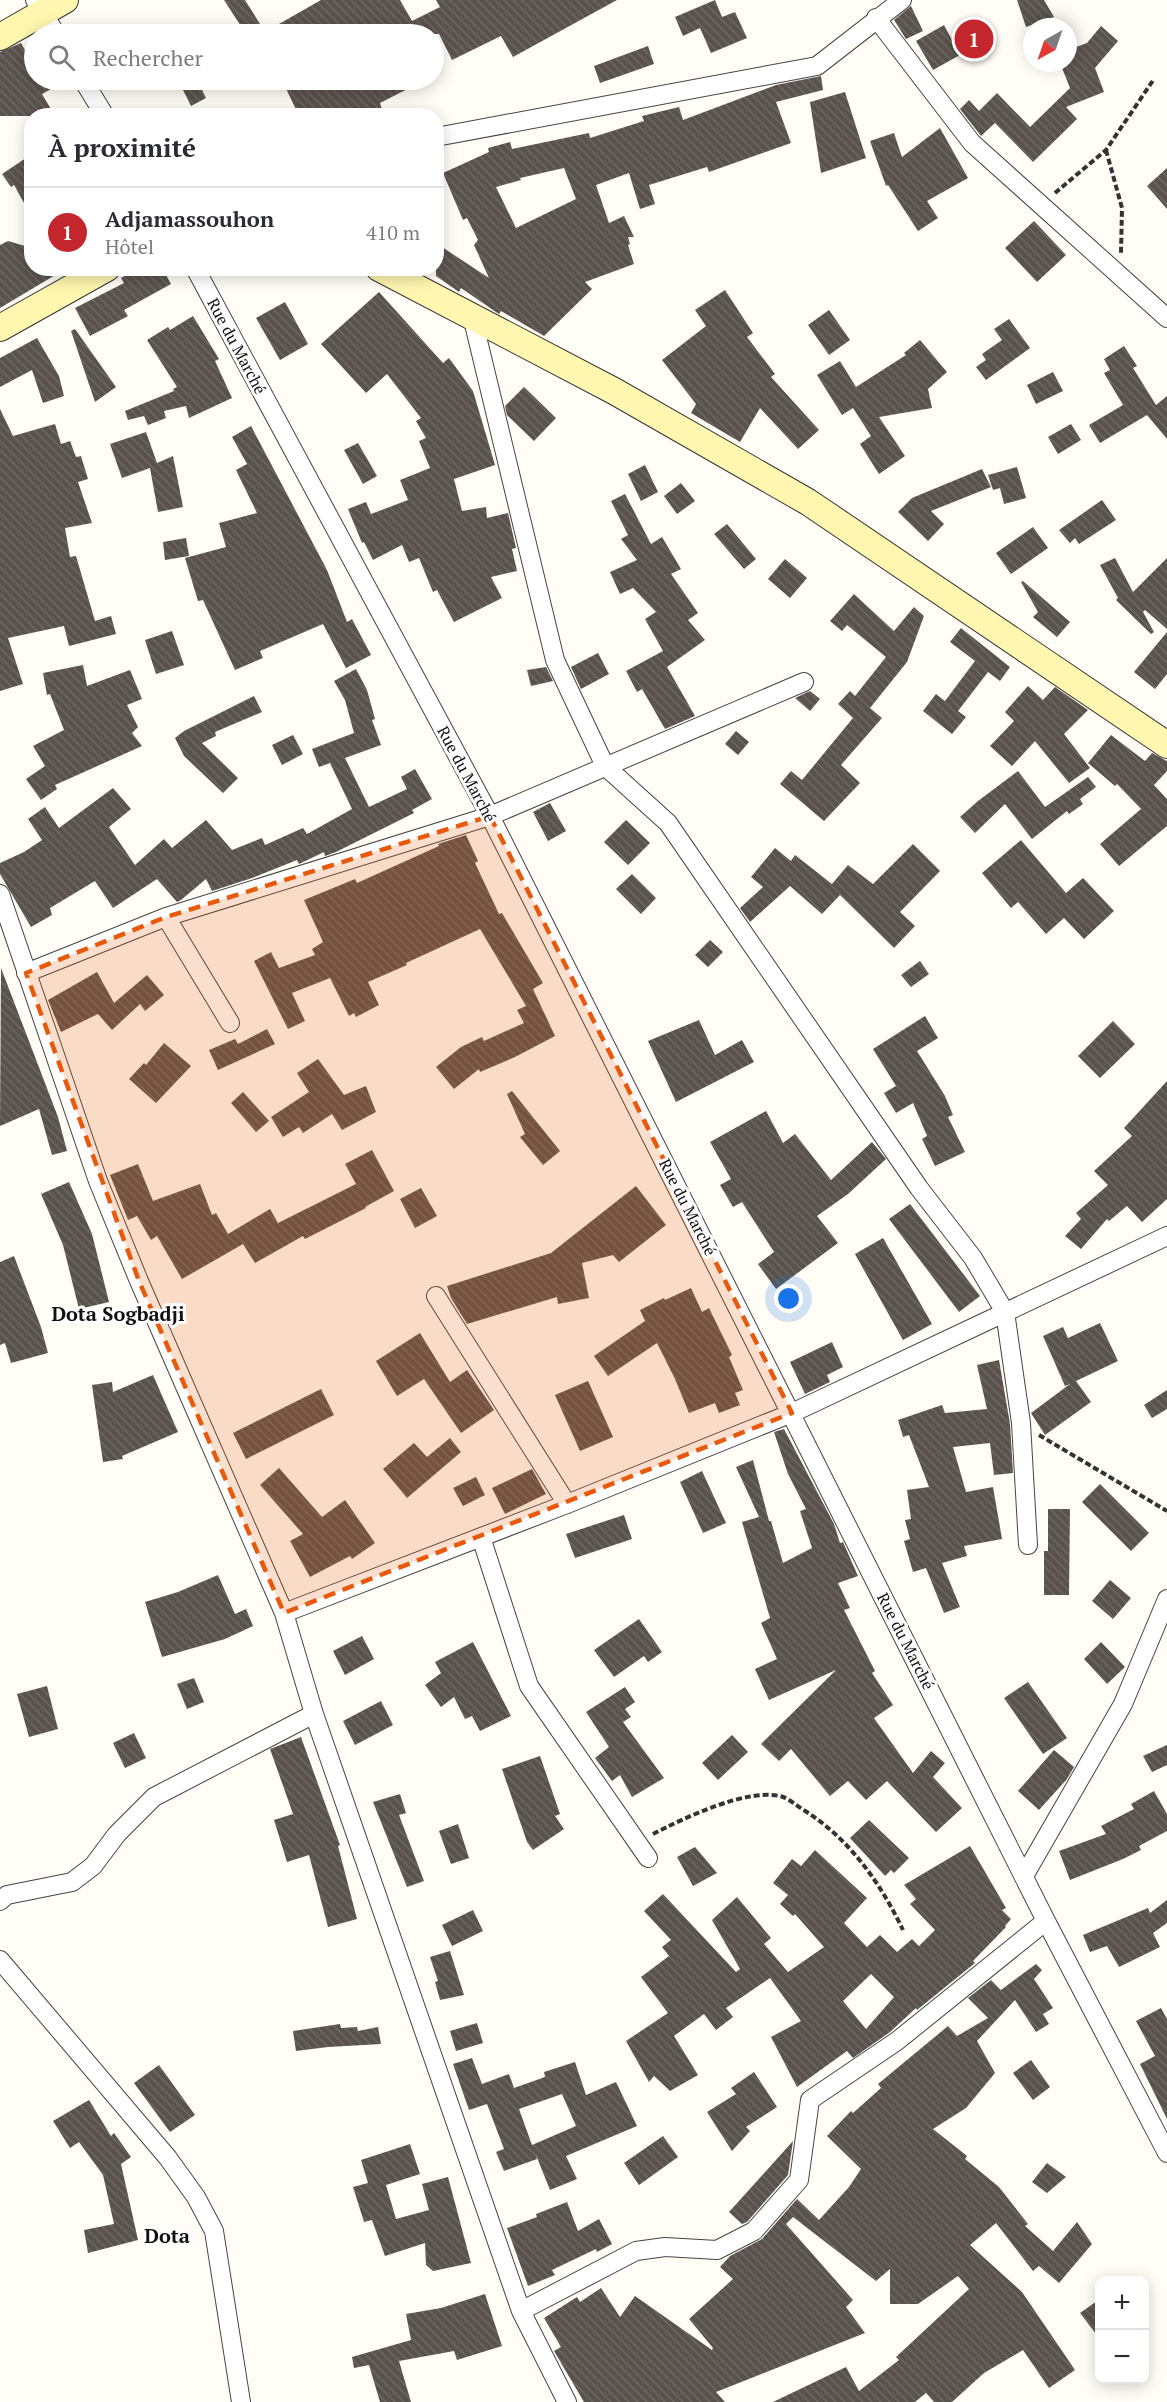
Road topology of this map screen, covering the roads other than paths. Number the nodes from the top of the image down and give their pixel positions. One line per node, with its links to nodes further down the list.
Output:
1 (65, 0): 3 (street)
2 (902, 0): 4 (street)
3 (39, 6): 5 (street); 6 (street)
4 (876, 18): 9 (street); 14 (street)
5 (50, 24)
6 (0, 37)
7 (89, 90): 8 (street)
8 (100, 108)
9 (444, 136)
10 (92, 276): 15 (street)
11 (199, 276): 19 (street, Rue du Marché)
12 (394, 276): 13 (street)
13 (472, 316): 17 (street); 18 (street)
14 (1167, 318)
15 (0, 328)
16 (804, 682): 18 (street)
17 (1167, 746)
18 (605, 766): 19 (street); 26 (street)
19 (490, 816): 21 (street); 27 (street, Rue du Marché)
20 (0, 894): 22 (street)
21 (166, 916): 22 (street); 23 (street)
22 (26, 973): 32 (street)
23 (230, 1023)
24 (1167, 1236): 26 (street)
25 (436, 1296): 28 (street)
26 (1005, 1312): 27 (street); 30 (street)
27 (792, 1413): 28 (street); 35 (street, Rue du Marché)
28 (567, 1504): 29 (street)
29 (481, 1537): 32 (street); 34 (street)
30 (1028, 1545)
31 (1167, 1599): 35 (street)
32 (284, 1613): 33 (street)
33 (314, 1714): 36 (street); 40 (street)
34 (648, 1858)
35 (1024, 1876): 37 (street, Rue du Marché)
36 (0, 1900)
37 (1046, 1921): 39 (street, Rue du Marché); 40 (street)
38 (0, 1960): 41 (street)
39 (1167, 2153)
40 (520, 2311): 42 (street)
41 (241, 2402)
42 (567, 2402)

